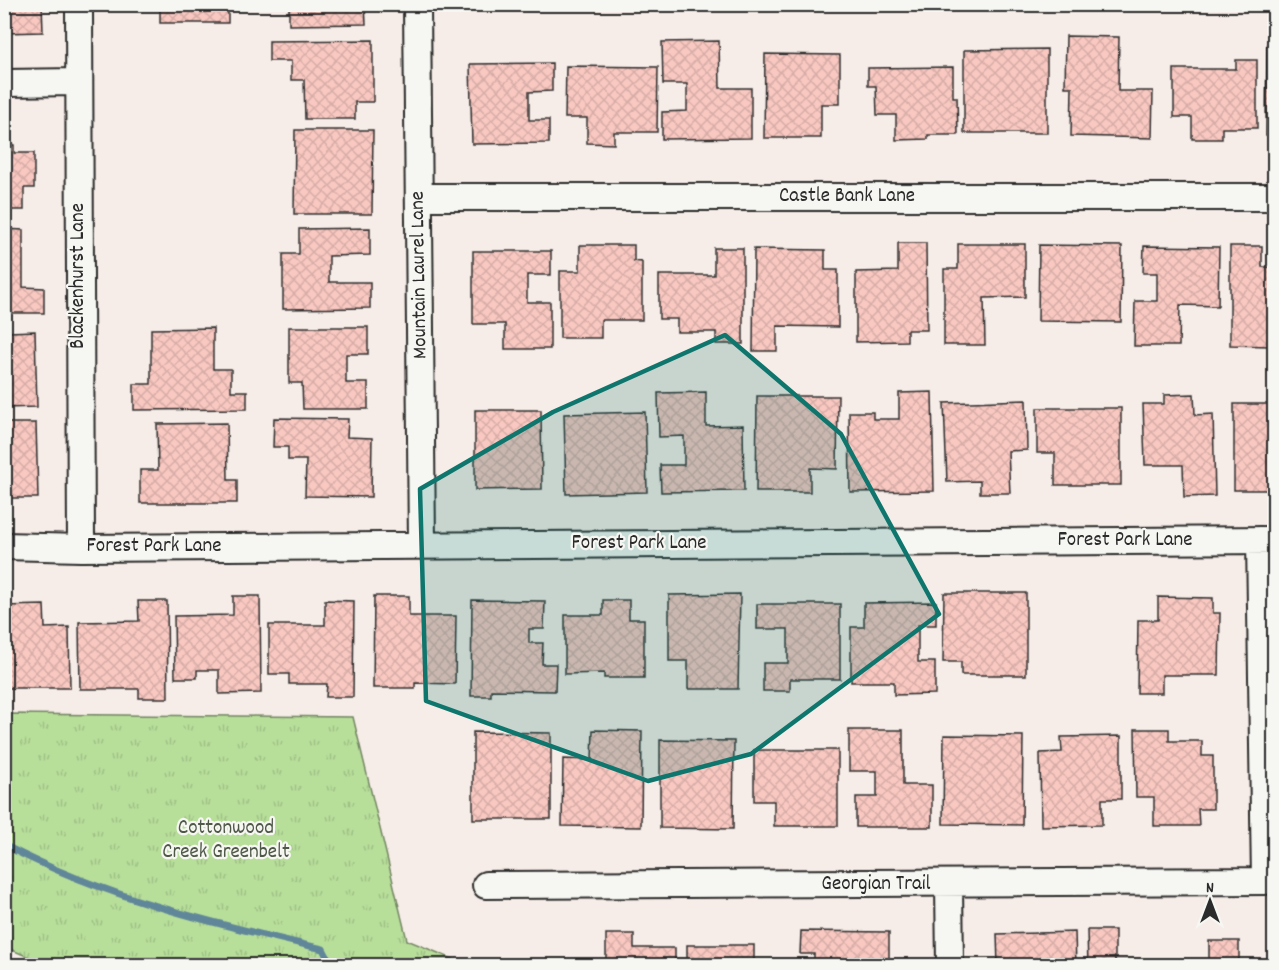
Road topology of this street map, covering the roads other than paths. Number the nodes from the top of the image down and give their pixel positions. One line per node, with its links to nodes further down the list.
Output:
1 (79, 4): 3 (street, Blackenhurst Lane)
2 (417, 4): 6 (street, Mountain Laurel Lane)
3 (78, 82): 4 (street); 10 (street, Blackenhurst Lane)
4 (4, 83)
5 (1275, 196): 6 (street, Castle Bank Lane)
6 (419, 197): 9 (street, Mountain Laurel Lane)
7 (1267, 540): 9 (street, Forest Park Lane); 12 (street, Georgian Trail)
8 (4, 546): 10 (street, Forest Park Lane)
9 (422, 546): 10 (street, Forest Park Lane)
10 (81, 548)
11 (486, 885): 12 (street, Georgian Trail)
12 (949, 885): 13 (street)
13 (950, 966)

